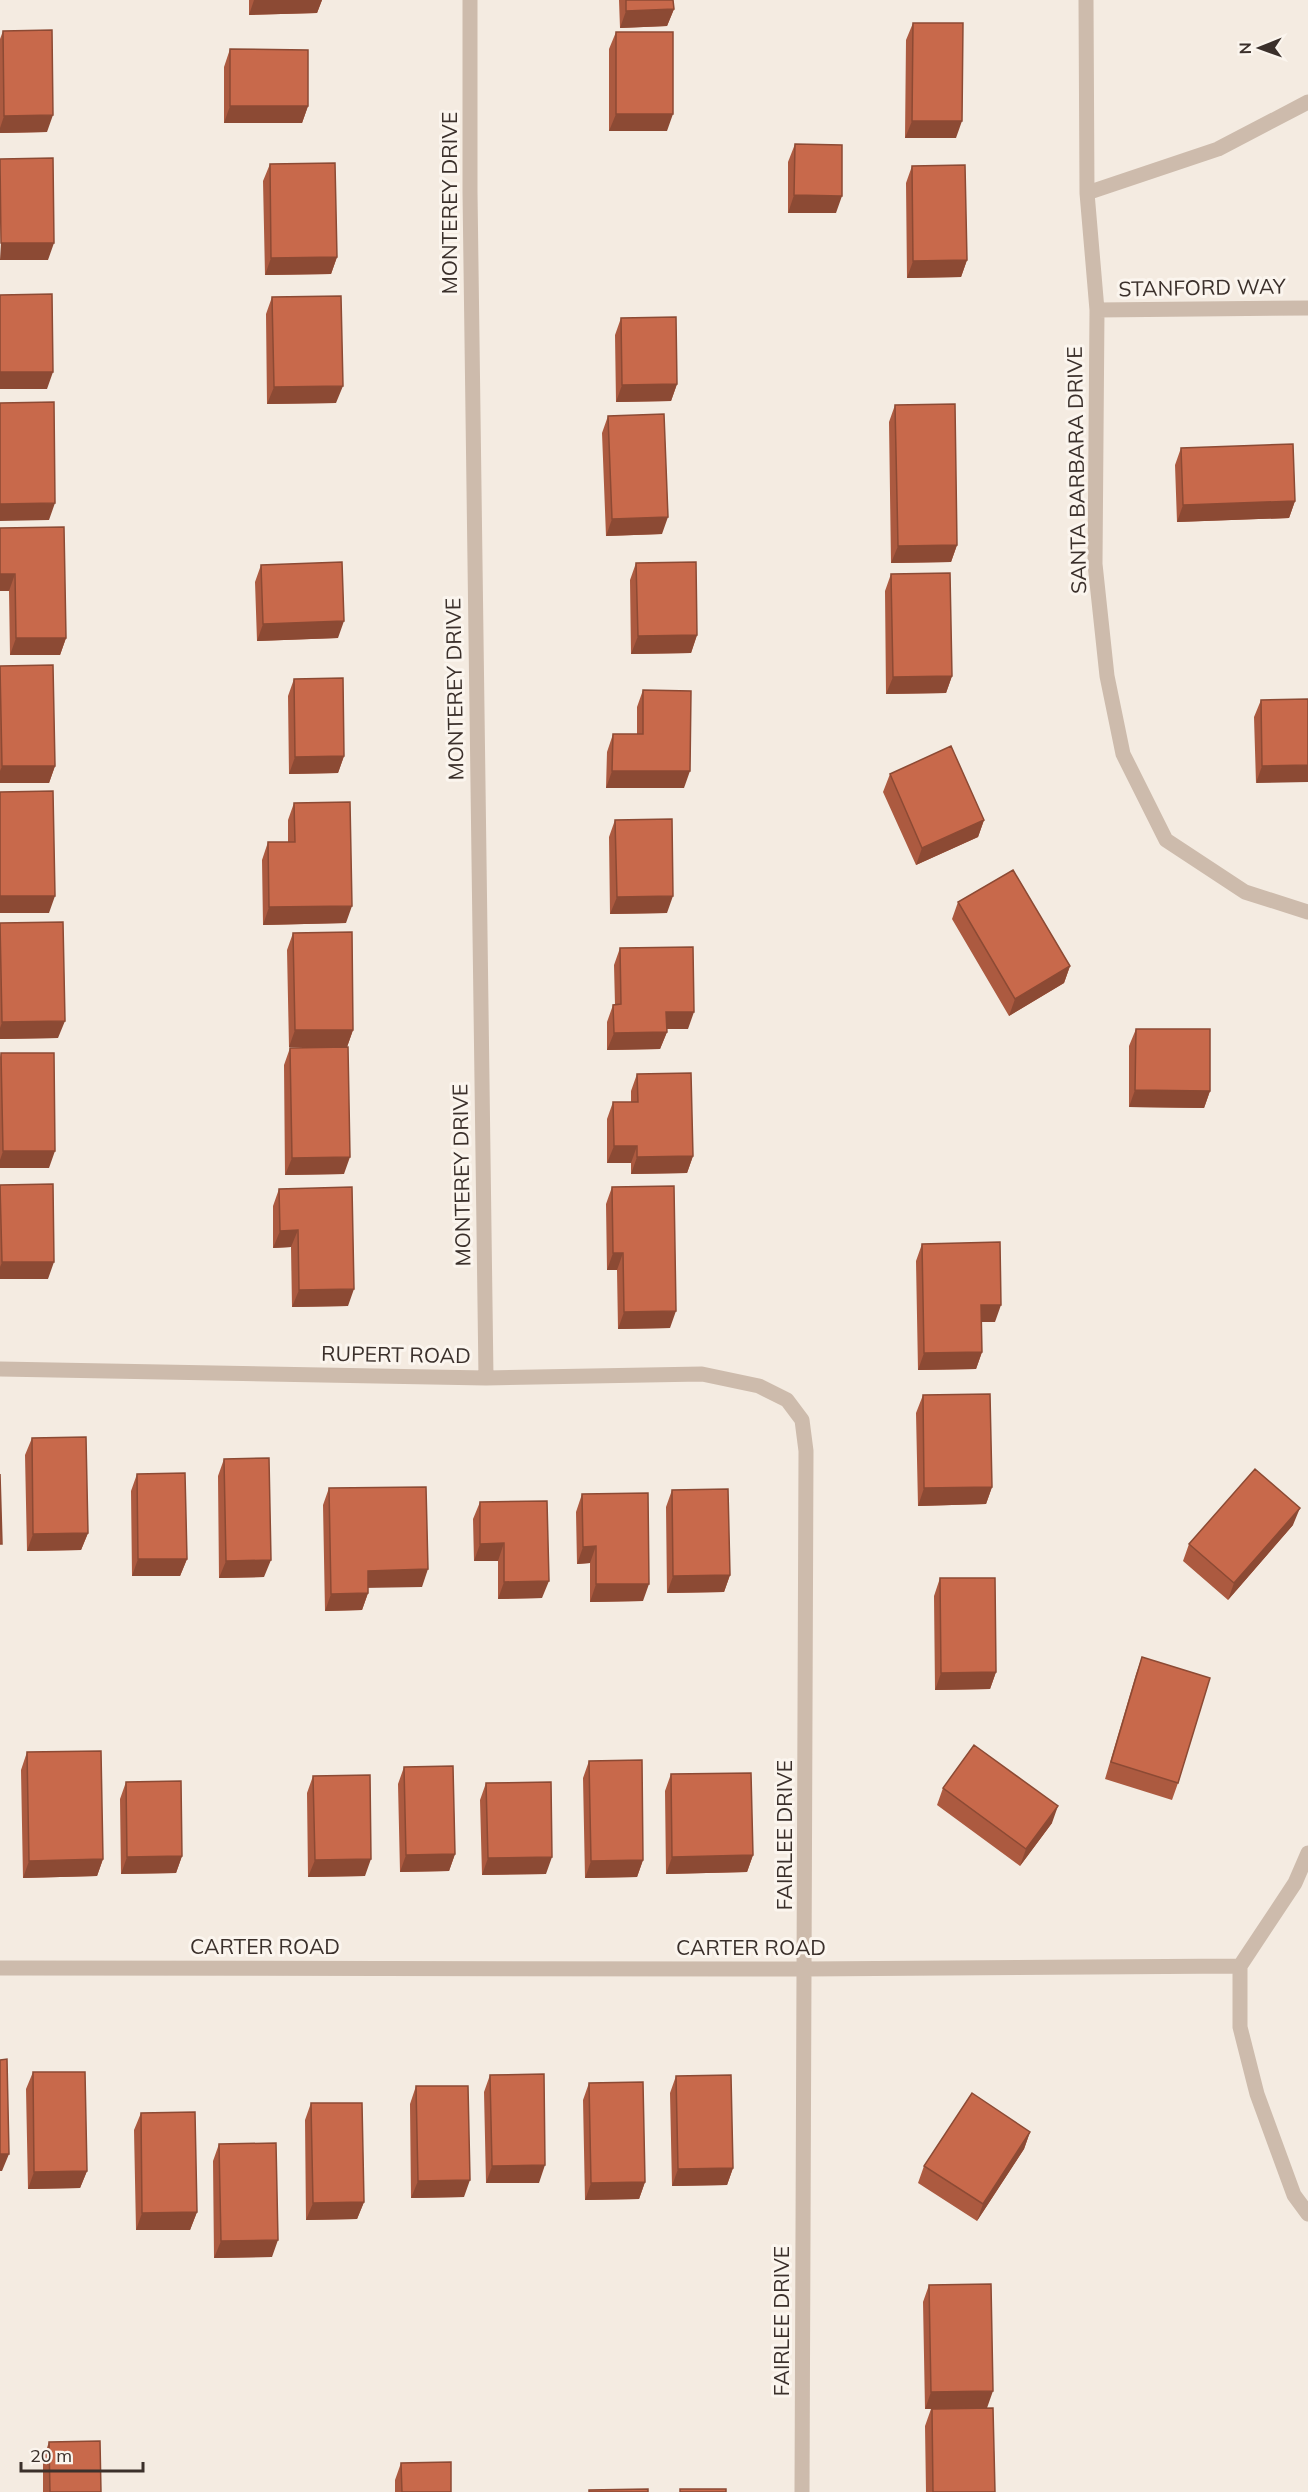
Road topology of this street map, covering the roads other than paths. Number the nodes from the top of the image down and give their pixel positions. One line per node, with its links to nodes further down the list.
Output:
1 (470, 0): 9 (street, MONTEREY DRIVE)
2 (1086, 0): 4 (street, SANTA BARBARA DRIVE)
3 (1308, 102): 4 (street)
4 (1087, 193): 6 (street, SANTA BARBARA DRIVE)
5 (1308, 308): 6 (street, STANFORD WAY)
6 (1097, 310): 7 (street, SANTA BARBARA DRIVE)
7 (1308, 912)
8 (0, 1369): 9 (street, RUPERT ROAD)
9 (486, 1378): 10 (street, RUPERT ROAD)
10 (787, 1400): 14 (street, FAIRLEE DRIVE)
11 (1308, 1853): 12 (street)
12 (1240, 1966): 14 (street, CARTER ROAD); 15 (street)
13 (0, 1968): 14 (street, CARTER ROAD)
14 (805, 1969): 16 (street, FAIRLEE DRIVE)
15 (1308, 2214)
16 (802, 2492)

